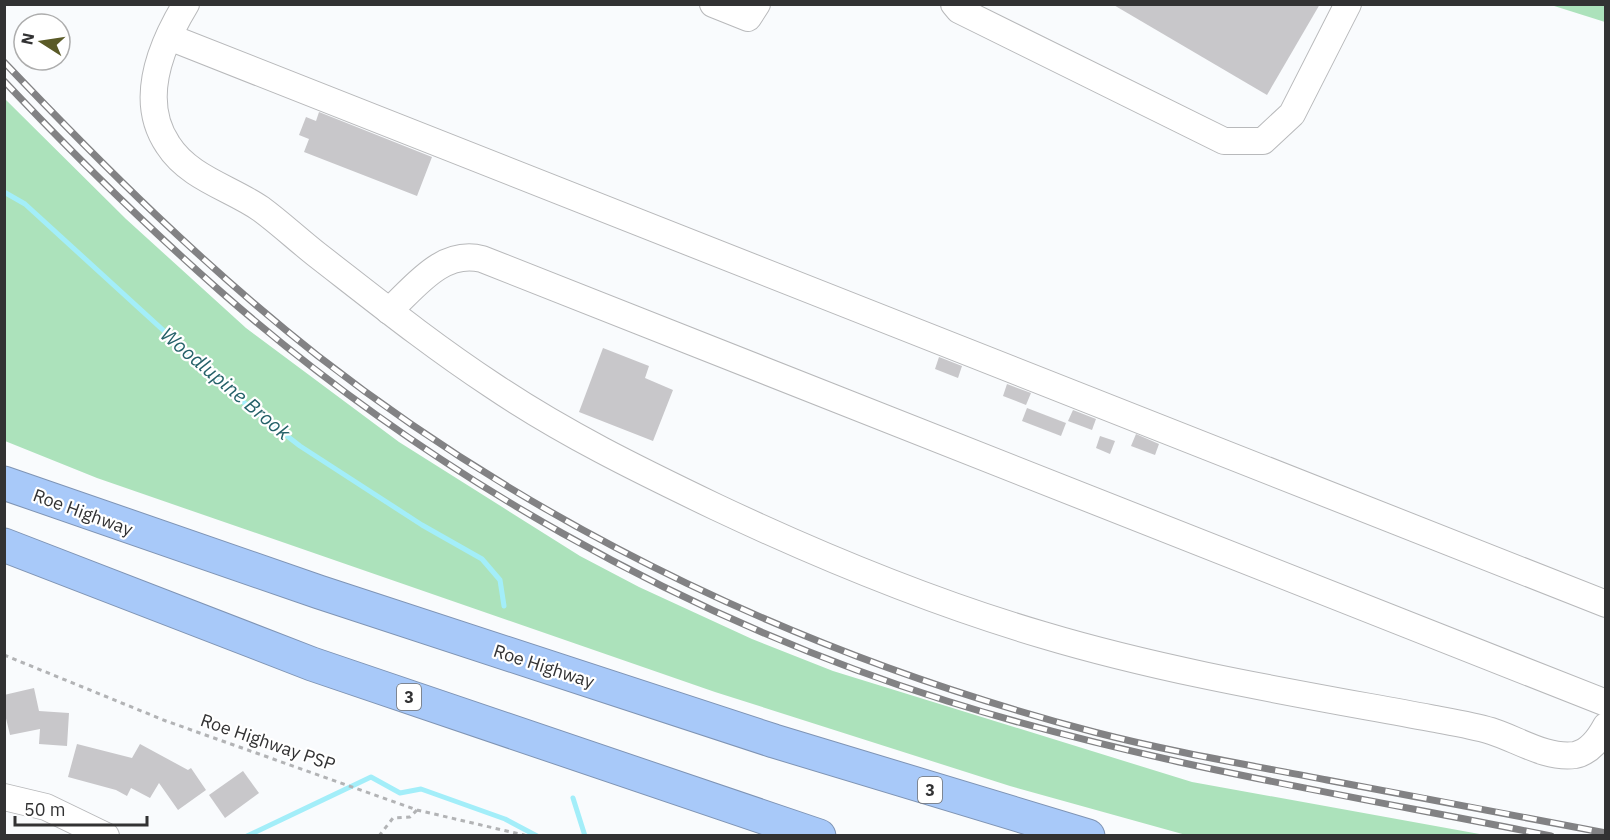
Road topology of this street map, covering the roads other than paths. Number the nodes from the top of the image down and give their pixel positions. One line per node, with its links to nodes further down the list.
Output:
1 (186, 4): 6 (street)
2 (713, 4): 3 (street)
3 (757, 4)
4 (954, 4): 5 (street)
5 (1348, 4)
6 (169, 37): 7 (street); 10 (street)
7 (389, 311): 11 (street); 12 (street)
8 (4, 483): 16 (highway, Roe Highway / 3)
9 (4, 545): 15 (highway, 3)
10 (1605, 604)
11 (1605, 703)
12 (1605, 726)
13 (4, 797): 14 (street)
14 (106, 836)
15 (819, 836)
16 (1088, 836)

